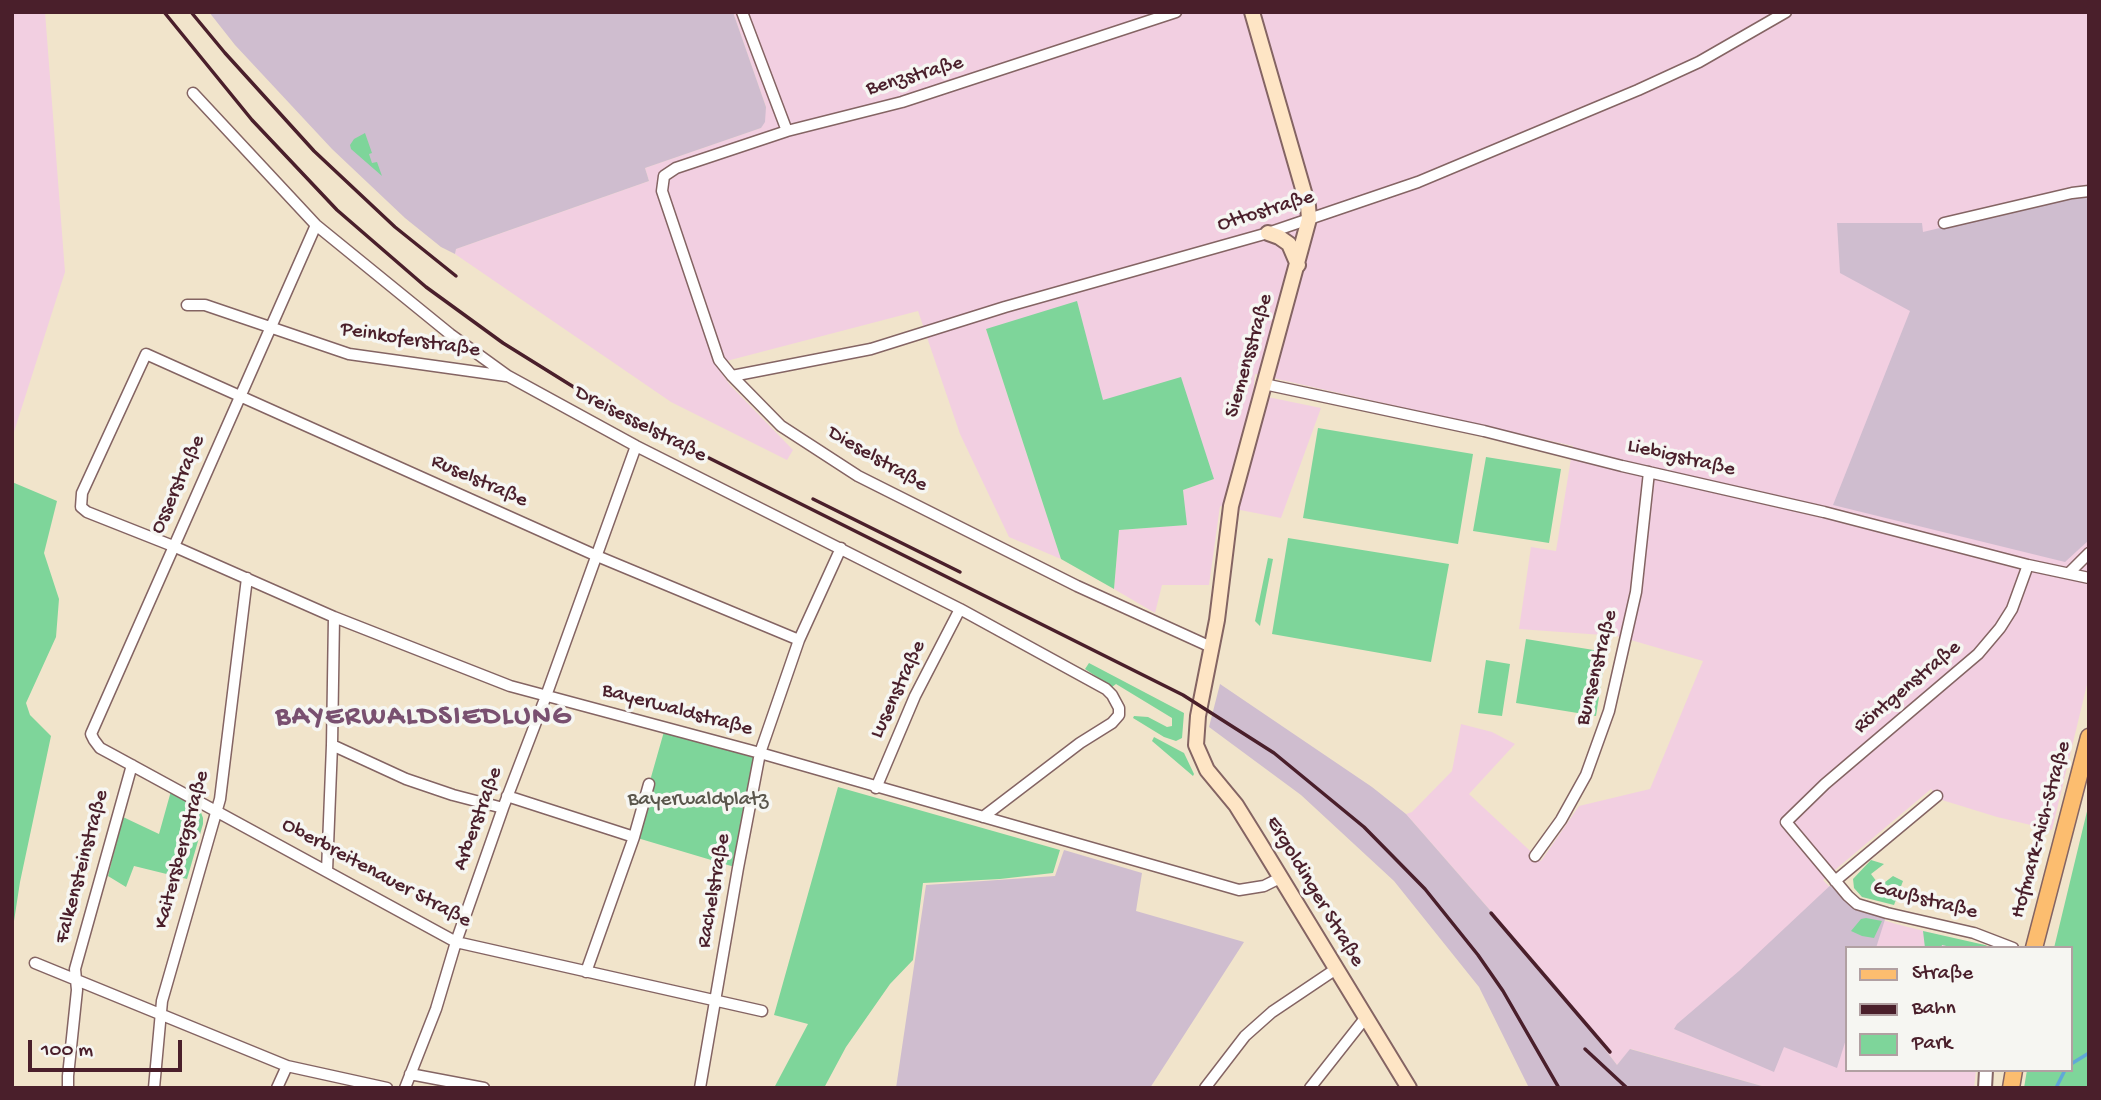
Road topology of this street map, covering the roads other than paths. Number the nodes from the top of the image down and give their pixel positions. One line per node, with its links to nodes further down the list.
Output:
1 (742, 12): 6 (street)
2 (1176, 12): 6 (street, Benzstraße)
3 (1252, 12): 9 (main road, Siemensstraße)
4 (1786, 12): 9 (street, Ottostraße)
5 (192, 93): 11 (street, Dreisesselstraße)
6 (787, 131): 7 (street, Benzstraße)
7 (664, 176): 17 (street, Dieselstraße)
8 (2089, 191): 10 (street)
9 (1309, 219): 12 (street, Ottostraße); 13 (main road, Siemensstraße)
10 (1944, 223)
11 (316, 225): 15 (street, Osserstraße); 16 (street, Dreisesselstraße)
12 (1268, 233): 13 (main road); 17 (street, Ottostraße)
13 (1298, 264): 18 (main road, Siemensstraße)
14 (187, 305): 15 (street, Peinkoferstraße)
15 (269, 328): 16 (street, Peinkoferstraße); 19 (street, Osserstraße)
16 (508, 376): 20 (street, Dreisesselstraße)
17 (732, 376): 34 (street, Dieselstraße)
18 (1264, 384): 21 (street, Liebigstraße); 34 (main road, Siemensstraße)
19 (240, 396): 22 (street, Ruselstraße); 23 (street, Osserstraße); 26 (street, Ruselstraße)
20 (636, 446): 24 (street, Dreisesselstraße); 26 (street, Arberstraße)
21 (1649, 472): 27 (street, Liebigstraße); 51 (street, Bunsenstraße)
22 (81, 507): 23 (street, Bayerwaldstraße)
23 (173, 546): 29 (street, Bayerwaldstraße); 40 (street, Osserstraße)
24 (841, 548): 31 (street, Dreisesselstraße); 33 (street, Rachelstraße)
25 (2089, 553): 28 (street)
26 (597, 556): 33 (street, Ruselstraße); 35 (street, Arberstraße)
27 (2028, 565): 28 (street, Liebigstraße); 49 (street, Röntgenstraße)
28 (2070, 572): 30 (street, Liebigstraße)
29 (247, 578): 32 (street, Bayerwaldstraße); 47 (street, Kaitersbergstraße)
30 (2089, 578)
31 (960, 610): 43 (street, Lusenstraße); 48 (street, Dreisesselstraße)
32 (334, 617): 35 (street, Bayerwaldstraße); 38 (street)
33 (799, 640): 39 (street, Rachelstraße)
34 (1211, 648): 36 (main road, Siemensstraße)
35 (547, 696): 39 (street, Bayerwaldstraße); 44 (street, Arberstraße)
36 (1198, 716): 53 (main road, Ergoldinger Straße)
37 (2089, 737): 56 (main road, Hofmark-Aich-Straße)
38 (332, 745): 46 (street); 52 (street)
39 (760, 753): 43 (street, Bayerwaldstraße); 62 (street, Rachelstraße)
40 (113, 755): 41 (street, Oberbreitenauer Straße)
41 (132, 765): 47 (street, Oberbreitenauer Straße); 61 (street, Falkensteinstraße)
42 (649, 785): 50 (street)
43 (876, 788): 48 (street, Bayerwaldstraße)
44 (507, 796): 46 (street, Arberstraße); 50 (street)
45 (1937, 796): 54 (street, Gaußstraße)
46 (503, 808): 55 (street, Arberstraße)
47 (217, 810): 52 (street, Oberbreitenauer Straße); 64 (street, Kaitersbergstraße)
48 (984, 817): 53 (street, Bayerwaldstraße)
49 (1786, 822): 54 (street, Gaußstraße)
50 (634, 837): 60 (street)
51 (1535, 856)
52 (327, 871): 55 (street, Oberbreitenauer Straße)
53 (1280, 878): 59 (main road, Ergoldinger Straße)
54 (1835, 881): 57 (street, Gaußstraße)
55 (456, 942): 60 (street, Oberbreitenauer Straße); 67 (street, Arberstraße)
56 (2034, 943)
57 (2007, 946)
58 (35, 964): 61 (street, Falkensteinstraße)
59 (1336, 969): 65 (main road, Ergoldinger Straße); 75 (street)
60 (586, 972): 62 (street, Oberbreitenauer Straße)
61 (76, 979): 64 (street, Falkensteinstraße); 68 (street)
62 (715, 1002): 63 (street, Oberbreitenauer Straße); 74 (street, Rachelstraße)
63 (762, 1011)
64 (161, 1014): 66 (street, Falkensteinstraße); 69 (street, Kaitersbergstraße)
65 (1366, 1017): 76 (street); 77 (main road, Ergoldinger Straße)
66 (286, 1066): 70 (street); 71 (street, Falkensteinstraße)
67 (410, 1074): 72 (street, Arberstraße); 73 (street)
68 (68, 1088)
69 (154, 1088)
70 (278, 1088)
71 (387, 1088)
72 (405, 1088)
73 (484, 1088)
74 (700, 1088)
75 (1205, 1088)
76 (1310, 1088)
77 (1409, 1088)

